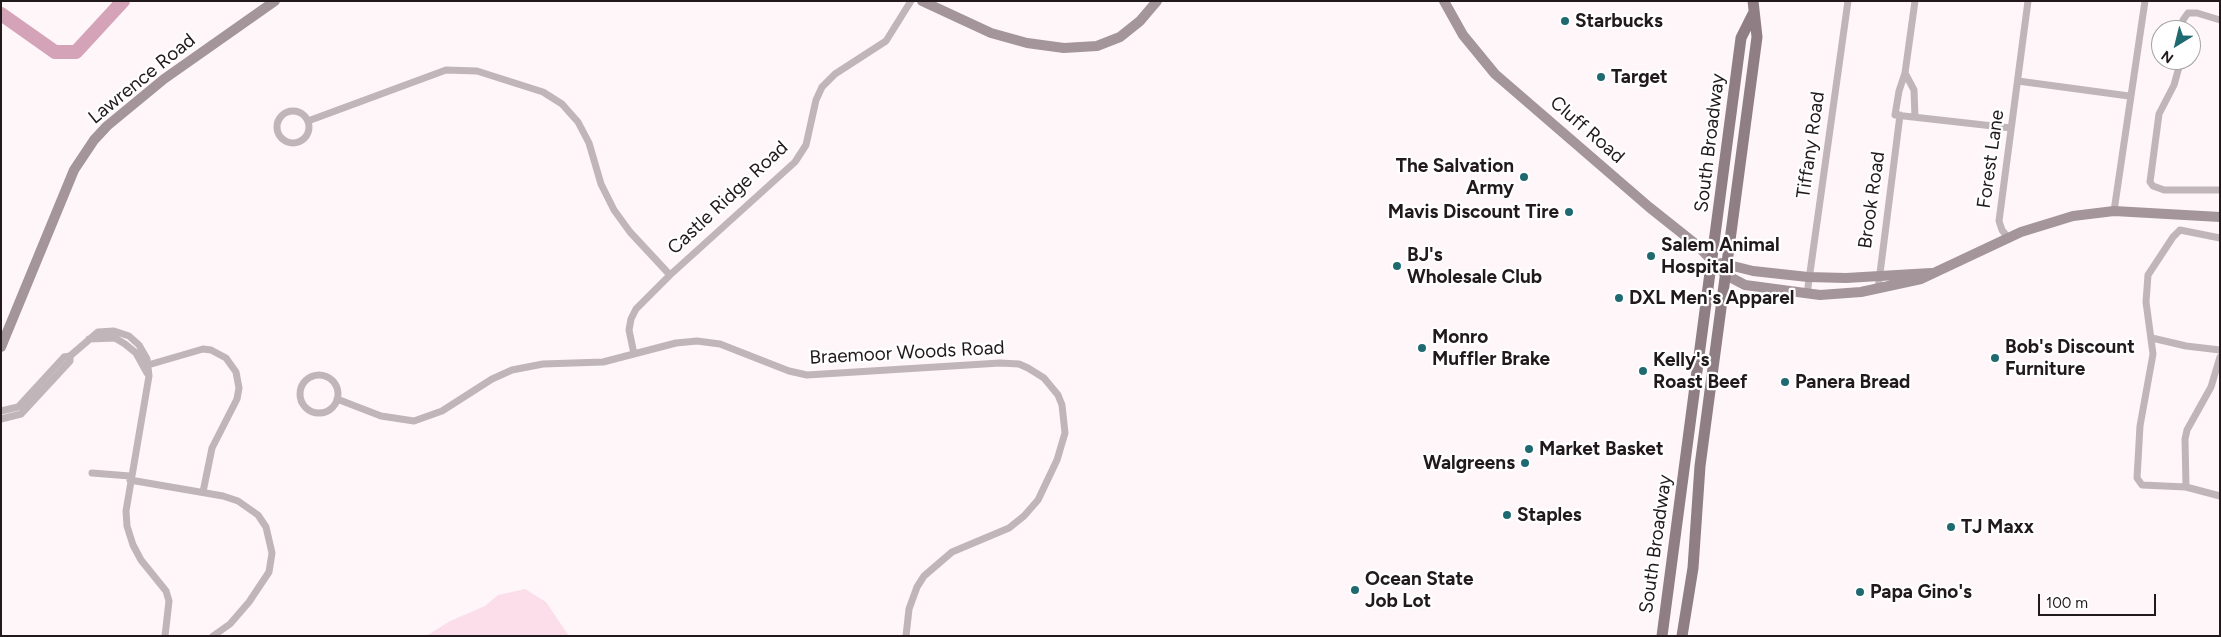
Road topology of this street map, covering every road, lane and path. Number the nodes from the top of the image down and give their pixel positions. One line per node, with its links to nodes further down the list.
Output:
1 (275, 1): 37 (street, Lawrence Road)
2 (911, 1): 30 (street, Castle Ridge Road)
3 (922, 1): 4 (street)
4 (1157, 1)
5 (1444, 1): 27 (street, Cluff Road)
6 (1753, 1): 11 (main road, South Broadway)
7 (1848, 1): 32 (street, Tiffany Road)
8 (1915, 1): 15 (street, Brook Road)
9 (2028, 1): 16 (street, Forest Lane)
10 (2144, 1): 17 (street)
11 (1753, 14): 27 (main road, South Broadway); 28 (main road, South Broadway)
12 (2183, 20): 13 (street)
13 (2220, 20)
14 (2178, 70): 22 (street)
15 (1905, 73): 18 (street, Brook Road); 19 (street)
16 (2018, 82): 17 (street); 21 (street, Forest Lane)
17 (2130, 96): 23 (street)
18 (1898, 115): 19 (street); 31 (street, Brook Road)
19 (1914, 117): 21 (street)
20 (308, 121): 20 (street); 30 (street)
21 (2012, 128): 26 (street, Forest Lane)
22 (2220, 190)
23 (2114, 211): 24 (street); 26 (street)
24 (2220, 217)
25 (2220, 238): 35 (street)
26 (2009, 239): 29 (street)
27 (1712, 261): 28 (street, Cluff Road); 55 (main road, South Broadway)
28 (1726, 270): 32 (street); 34 (street); 56 (main road, South Broadway)
29 (1931, 273): 31 (street); 33 (street)
30 (670, 275): 39 (street, Castle Ridge Road)
31 (1879, 275): 32 (street); 33 (street, Brook Road)
32 (1808, 277): 34 (street, Tiffany Road)
33 (1878, 289): 34 (street)
34 (1807, 294)
35 (2152, 338): 38 (street); 49 (street)
36 (89, 339): 40 (street); 42 (street); 43 (street)
37 (1, 347)
38 (2220, 350)
39 (634, 354): 44 (street, Braemoor Woods Road); 54 (street, Braemoor Woods Road)
40 (70, 356): 45 (street); 46 (street)
41 (2220, 357): 49 (street)
42 (148, 365): 43 (street); 50 (street)
43 (149, 376): 48 (street)
44 (337, 400): 44 (street)
45 (1, 411)
46 (1, 419)
47 (92, 473): 48 (street)
48 (130, 478): 50 (street); 52 (street)
49 (2186, 487): 51 (street)
50 (203, 492): 53 (street)
51 (2220, 496)
52 (165, 636)
53 (213, 636)
54 (906, 636)
55 (1662, 636)
56 (1682, 636)

